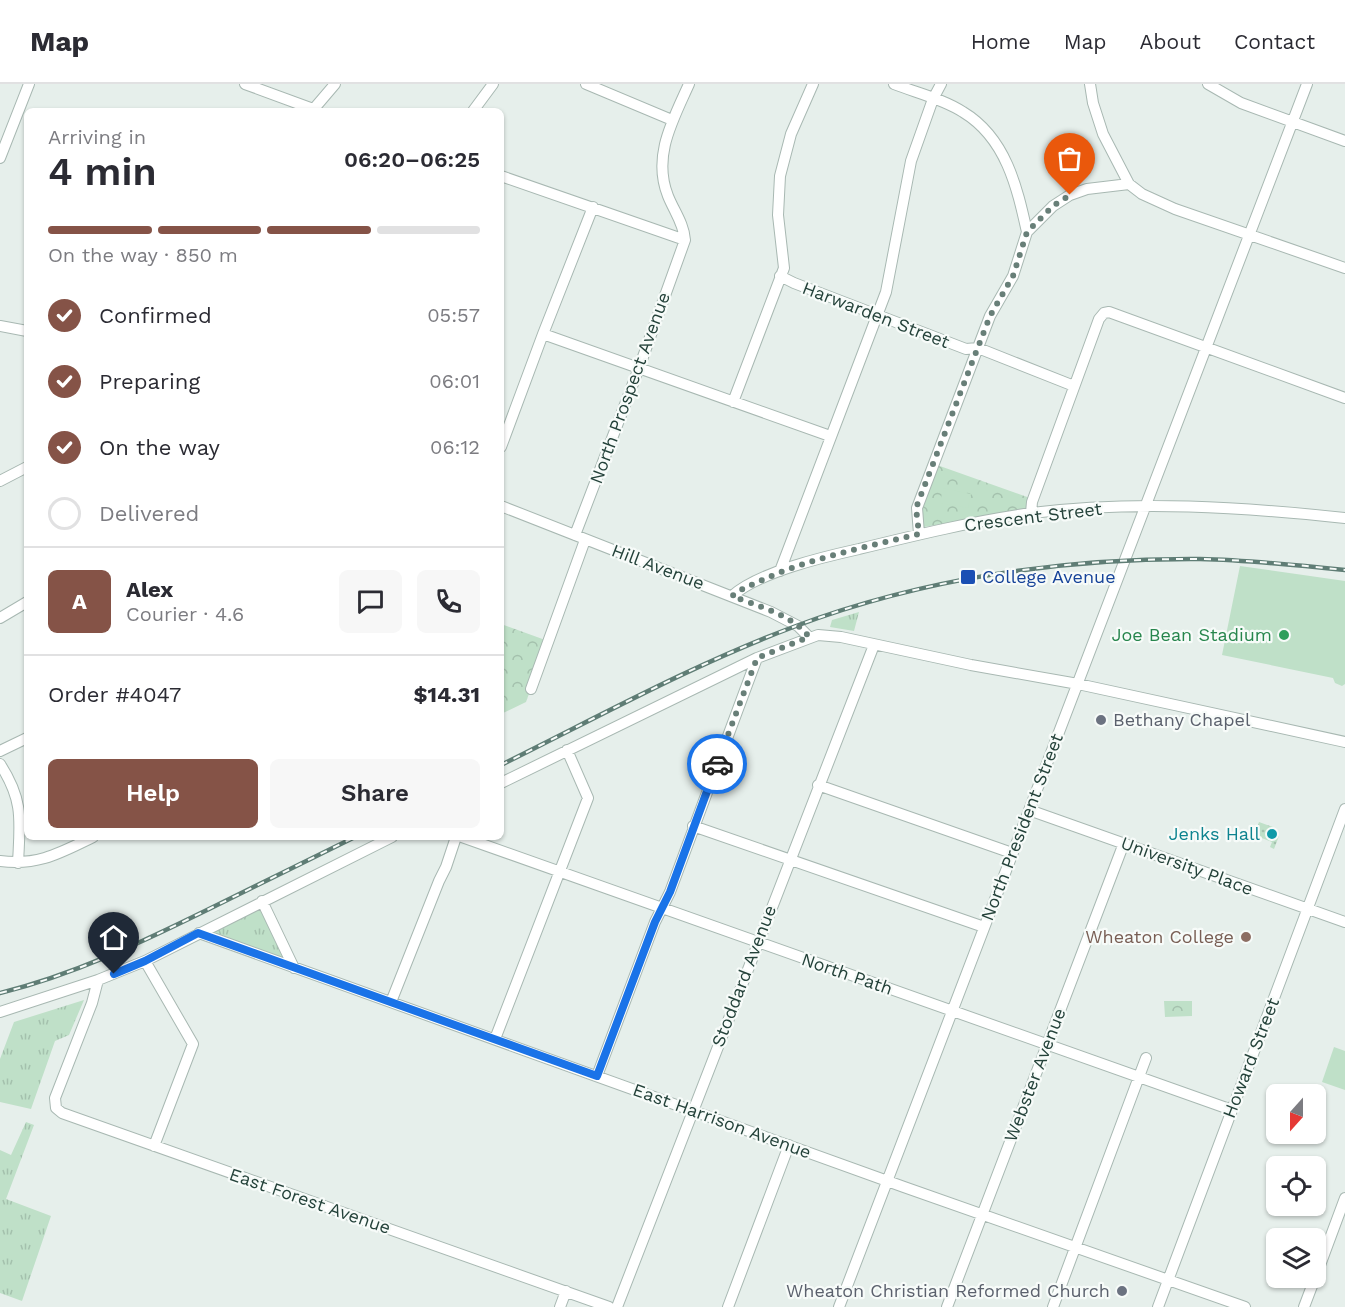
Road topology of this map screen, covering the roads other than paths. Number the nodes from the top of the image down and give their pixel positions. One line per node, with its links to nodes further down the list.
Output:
1 (29, 84): 20 (street)
2 (244, 84): 14 (street)
3 (335, 84): 15 (street)
4 (493, 84): 16 (street)
5 (586, 84): 17 (street)
6 (689, 84): 17 (street)
7 (813, 84): 28 (street)
8 (894, 84): 13 (street)
9 (941, 84): 13 (street)
10 (1090, 84): 22 (street)
11 (1208, 84): 18 (street)
12 (1307, 84): 18 (street, North President Street)
13 (933, 99): 24 (street); 29 (street)
14 (307, 108)
15 (314, 108)
16 (475, 108)
17 (672, 120): 26 (street)
18 (1292, 122): 19 (street); 25 (street, North President Street)
19 (1345, 141)
20 (0, 158)
21 (504, 177): 23 (street)
22 (1129, 184): 24 (street); 25 (street)
23 (593, 207): 26 (street); 32 (street)
24 (1027, 232): 33 (street)
25 (1250, 235): 27 (street); 34 (street, North President Street)
26 (685, 240): 35 (street, North Prospect Avenue)
27 (1345, 268)
28 (780, 276): 29 (street, Harwarden Street); 38 (street)
29 (878, 314): 33 (street, Harwarden Street); 39 (street)
30 (0, 326): 31 (street)
31 (24, 330)
32 (543, 334): 35 (street); 40 (street)
33 (978, 348): 36 (street, Harwarden Street); 47 (street)
34 (1206, 348): 36 (street); 37 (street); 44 (street, North President Street)
35 (639, 368): 38 (street); 48 (street, North Prospect Avenue)
36 (1074, 386): 45 (street)
37 (1345, 398)
38 (733, 402): 39 (street)
39 (830, 436): 49 (street)
40 (504, 439)
41 (24, 469): 42 (street)
42 (0, 481)
43 (504, 507): 48 (street, Hill Avenue)
44 (1146, 507): 45 (street, Crescent Street); 46 (street, Crescent Street); 56 (street, North President Street)
45 (1032, 513): 47 (street, Crescent Street)
46 (1345, 518)
47 (919, 534): 49 (street, Crescent Street)
48 (580, 537): 50 (street, Hill Avenue); 57 (street, North Prospect Avenue)
49 (780, 571): 50 (street, Crescent Street)
50 (732, 596): 53 (street, Hill Avenue)
51 (24, 604): 52 (street)
52 (0, 618)
53 (809, 637): 54 (street); 55 (street)
54 (874, 645): 56 (street); 64 (street, Stoddard Avenue)
55 (757, 658): 60 (street); 67 (street)
56 (1078, 684): 59 (street); 66 (street, North President Street)
57 (531, 689)
58 (24, 739): 61 (street)
59 (1345, 742)
60 (567, 750): 63 (street); 77 (street)
61 (0, 751)
62 (0, 764): 76 (street)
63 (504, 782)
64 (818, 785): 73 (street); 74 (street, Stoddard Avenue)
65 (1345, 809): 80 (street, Howard Street)
66 (1029, 810): 72 (street, University Place); 73 (street, North President Street)
67 (693, 826): 74 (street); 79 (street)
68 (87, 840): 76 (street)
69 (386, 840): 78 (street)
70 (455, 840): 88 (street)
71 (471, 840): 77 (street, North Path)
72 (1124, 843): 80 (street, University Place); 92 (street, Webster Avenue)
73 (1012, 853): 82 (street, North President Street)
74 (790, 860): 82 (street); 84 (street, Stoddard Avenue)
75 (0, 861): 76 (street)
76 (18, 862)
77 (560, 871): 79 (street, North Path); 91 (street)
78 (262, 901): 83 (street); 86 (street)
79 (662, 908): 84 (street, North Path); 94 (street)
80 (1308, 909): 81 (street, University Place); 97 (street, Howard Street)
81 (1345, 922)
82 (984, 927): 89 (street, North President Street)
83 (198, 933): 85 (street); 86 (street, East Harrison Avenue)
84 (757, 942): 89 (street, North Path); 96 (street, Stoddard Avenue)
85 (145, 961): 87 (street); 99 (street)
86 (294, 968): 88 (street, East Harrison Avenue)
87 (98, 980): 90 (street); 99 (street, East Forest Avenue)
88 (392, 1002): 91 (street, East Harrison Avenue)
89 (952, 1011): 92 (street, North Path); 100 (street, North President Street)
90 (0, 1012)
91 (495, 1040): 94 (street, East Harrison Avenue)
92 (1047, 1044): 95 (street, North Path); 102 (street, Webster Avenue)
93 (1146, 1058): 95 (street)
94 (597, 1076): 96 (street, East Harrison Avenue)
95 (1139, 1077): 97 (street, North Path); 103 (street)
96 (692, 1110): 98 (street, East Harrison Avenue); 110 (street, Stoddard Avenue)
97 (1232, 1110): 105 (street, Howard Street)
98 (789, 1144): 100 (street, East Harrison Avenue); 111 (street)
99 (154, 1146): 107 (street, East Forest Avenue)
100 (888, 1180): 102 (street, East Harrison Avenue); 112 (street, North President Street)
101 (1345, 1198): 104 (street)
102 (982, 1215): 103 (street, East Harrison Avenue); 113 (street, Webster Avenue)
103 (1076, 1247): 105 (street, East Harrison Avenue); 114 (street)
104 (1326, 1248)
105 (1169, 1280): 115 (street, Howard Street); 116 (street, East Harrison Avenue)
106 (1311, 1288): 117 (street)
107 (566, 1292): 108 (street); 109 (street)
108 (560, 1307)
109 (609, 1307)
110 (616, 1307)
111 (728, 1307)
112 (839, 1307)
113 (947, 1307)
114 (1053, 1307)
115 (1158, 1307)
116 (1245, 1307)
117 (1304, 1307)

